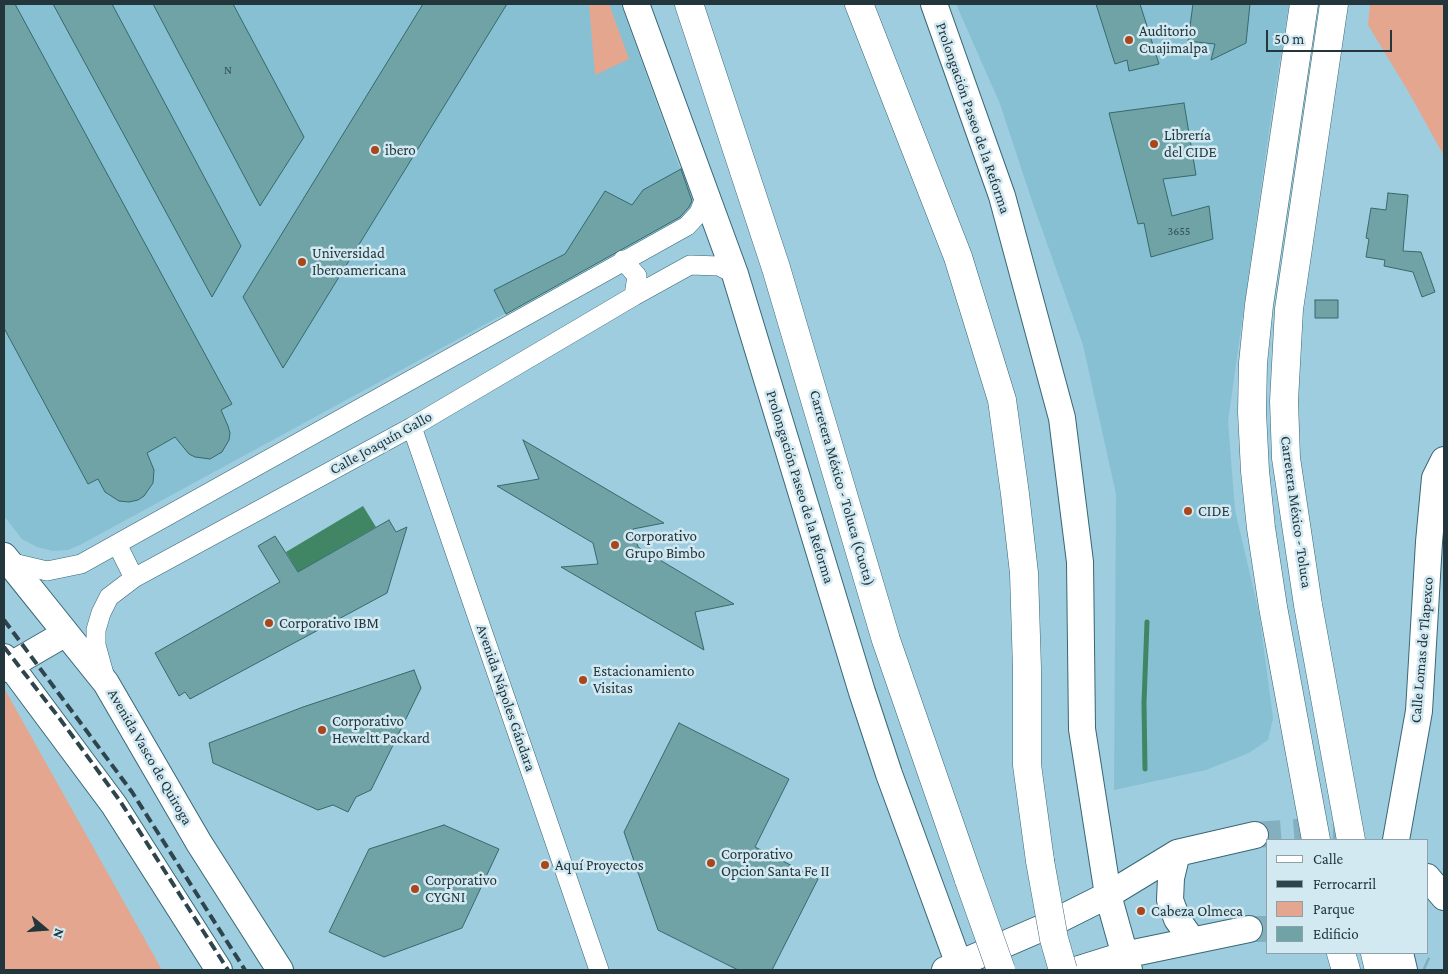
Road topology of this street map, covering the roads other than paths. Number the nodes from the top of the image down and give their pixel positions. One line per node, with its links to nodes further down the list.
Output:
1 (636, 4): 7 (main road, Prolongación Paseo de la Reforma)
2 (689, 4): 37 (main road, Carretera México - Toluca (Cuota), bridge)
3 (859, 4): 38 (main road, bridge)
4 (934, 4): 25 (main road, Prolongación Paseo de la Reforma)
5 (1304, 4): 20 (main road)
6 (1334, 4): 21 (main road, Carretera México - Toluca)
7 (706, 194): 8 (street); 9 (main road, Prolongación Paseo de la Reforma)
8 (623, 260): 10 (street); 13 (street)
9 (735, 274): 10 (street, Calle Joaquín Gallo); 33 (main road, Prolongación Paseo de la Reforma)
10 (634, 296): 11 (street, Calle Joaquín Gallo)
11 (412, 427): 15 (street, Calle Joaquín Gallo); 36 (street, Avenida Nápoles Gándara)
12 (1444, 460): 22 (main road, Calle Lomas de Tlapexco)
13 (117, 544): 14 (street); 15 (street)
14 (5, 559): 16 (main road, Avenida Vasco de Quiroga)
15 (134, 578): 18 (street, Calle Joaquín Gallo)
16 (66, 633): 17 (main road); 18 (main road, Avenida Vasco de Quiroga)
17 (6, 664): 34 (main road)
18 (106, 683): 35 (main road, Avenida Vasco de Quiroga)
19 (1255, 834): 23 (main road)
20 (1316, 839)
21 (1351, 839)
22 (1396, 839)
23 (1177, 853): 25 (main road); 28 (main road)
24 (1428, 877): 26 (main road)
25 (1108, 895): 32 (main road, Prolongación Paseo de la Reforma); 33 (main road)
26 (1444, 897)
27 (1249, 929): 28 (main road)
28 (1192, 940): 32 (main road)
29 (1341, 954): 40 (main road)
30 (1375, 954): 41 (main road)
31 (1400, 954): 42 (main road)
32 (1127, 963): 39 (main road)
33 (955, 968)
34 (219, 970)
35 (280, 970)
36 (599, 970)
37 (1001, 970)
38 (1063, 970)
39 (1076, 970)
40 (1346, 970)
41 (1379, 970)
42 (1404, 970)

